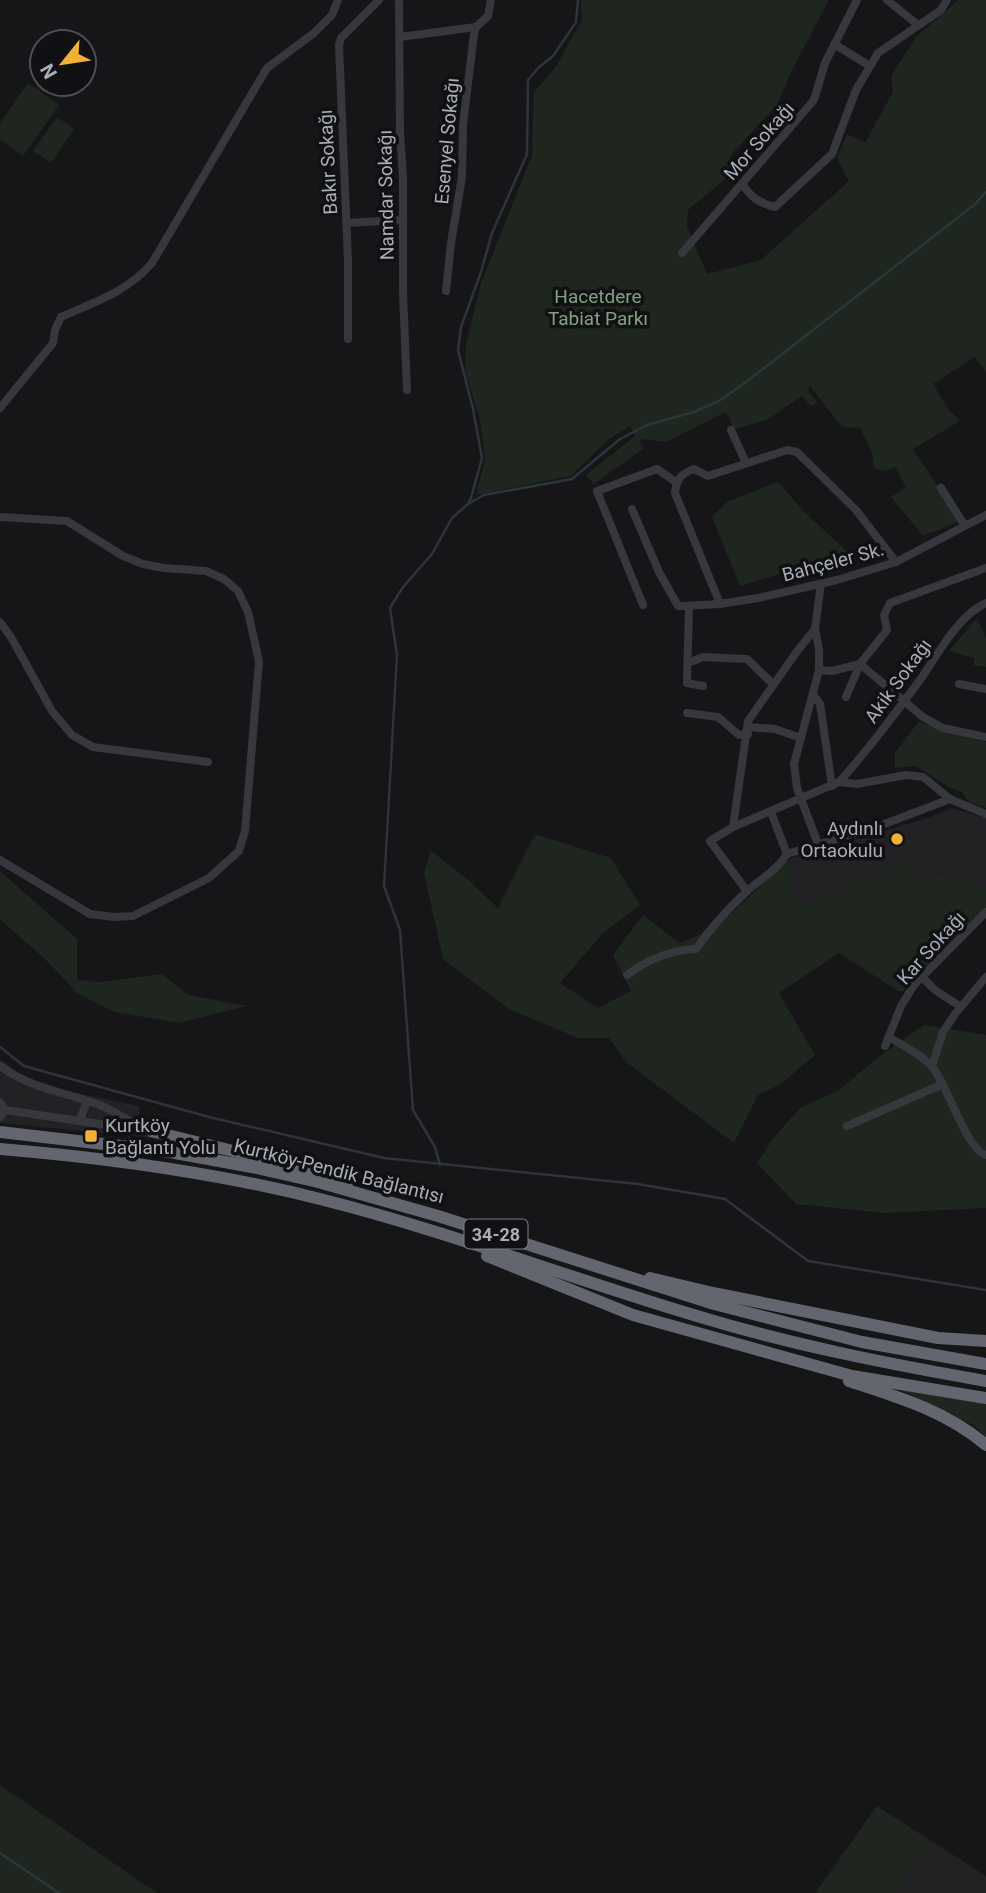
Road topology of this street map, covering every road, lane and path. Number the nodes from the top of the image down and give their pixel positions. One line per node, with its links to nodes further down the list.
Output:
1 (338, 0): 20 (street)
2 (379, 0): 15 (street, Bakır Sokağı)
3 (399, 0): 10 (street, Namdar Sokağı)
4 (491, 0): 9 (street, Esenyel Sokağı)
5 (857, 0): 11 (street, Mor Sokağı)
6 (887, 0): 8 (street)
7 (947, 0): 8 (street)
8 (918, 25): 12 (street)
9 (476, 27): 10 (street); 17 (street, Esenyel Sokağı)
10 (400, 37): 14 (street, Namdar Sokağı)
11 (834, 44): 12 (street); 13 (street, Mor Sokağı)
12 (870, 66): 13 (street)
13 (743, 185): 16 (street, Mor Sokağı)
14 (403, 220): 15 (street); 19 (street, Namdar Sokağı)
15 (347, 223): 18 (street, Bakır Sokağı)
16 (682, 253)
17 (446, 291)
18 (348, 339)
19 (407, 390)
20 (0, 408)
21 (731, 429): 22 (street)
22 (746, 463): 23 (street); 29 (street)
23 (676, 482): 33 (street); 34 (street)
24 (941, 488): 28 (street)
25 (632, 509): 35 (street, Bahçeler Sk.)
26 (986, 515): 28 (street, Bahçeler Sk.)
27 (0, 517): 61 (street)
28 (965, 526): 29 (street, Bahçeler Sk.)
29 (896, 562): 31 (street, Bahçeler Sk.)
30 (986, 568): 39 (street)
31 (821, 583): 33 (street, Bahçeler Sk.); 37 (street)
32 (986, 603): 47 (street, Akik Sokağı)
33 (720, 604): 35 (street, Bahçeler Sk.)
34 (643, 605)
35 (689, 606): 38 (street)
36 (0, 622): 52 (street)
37 (816, 629): 40 (street); 41 (street)
38 (688, 663): 41 (street); 43 (street)
39 (860, 664): 40 (street); 46 (street); 47 (street)
40 (819, 670): 45 (street)
41 (774, 684): 49 (street)
42 (959, 684): 44 (street)
43 (703, 686)
44 (986, 690)
45 (813, 694): 51 (street); 53 (street)
46 (846, 697)
47 (903, 702): 50 (street); 53 (street, Akik Sokağı)
48 (687, 713): 49 (street)
49 (748, 731): 51 (street); 58 (street)
50 (986, 737)
51 (801, 738): 55 (street)
52 (208, 762)
53 (836, 784): 54 (street); 55 (street)
54 (950, 799): 57 (street); 59 (street)
55 (801, 800): 56 (street); 59 (street)
56 (771, 812): 58 (street); 60 (street)
57 (986, 814)
58 (733, 827): 62 (street)
59 (818, 844): 60 (street)
60 (787, 854): 62 (street)
61 (0, 860)
62 (747, 891): 64 (street)
63 (986, 912): 65 (street, Kar Sokağı)
64 (627, 975)
65 (922, 977): 67 (street); 68 (street, Kar Sokağı)
66 (986, 977): 67 (street)
67 (961, 1007): 71 (street)
68 (889, 1037): 69 (street, Kar Sokağı); 71 (street)
69 (885, 1046)
70 (0, 1066): 73 (street)
71 (932, 1066): 72 (street)
72 (943, 1084): 76 (street); 80 (street)
73 (87, 1101): 75 (street); 77 (street)
74 (2, 1110): 75 (street)
75 (80, 1120): 77 (street)
76 (847, 1126)
77 (151, 1131): 81 (highway)
78 (0, 1132): 81 (highway, Kurtköy-Pendik Bağlantısı / 34-28)
79 (0, 1149): 82 (highway, Kurtköy-Pendik Bağlantısı / 34-28)
80 (986, 1154)
81 (362, 1195): 83 (highway, Kurtköy-Pendik Bağlantısı / 34-28)
82 (430, 1230): 85 (highway); 87 (highway, Kurtköy-Pendik Bağlantısı / 34-28)
83 (604, 1270): 84 (highway); 86 (highway, Kurtköy-Pendik Bağlantısı / 34-28)
84 (986, 1343)
85 (780, 1356): 88 (highway); 89 (highway)
86 (986, 1364)
87 (986, 1381)
88 (986, 1398)
89 (986, 1445)

